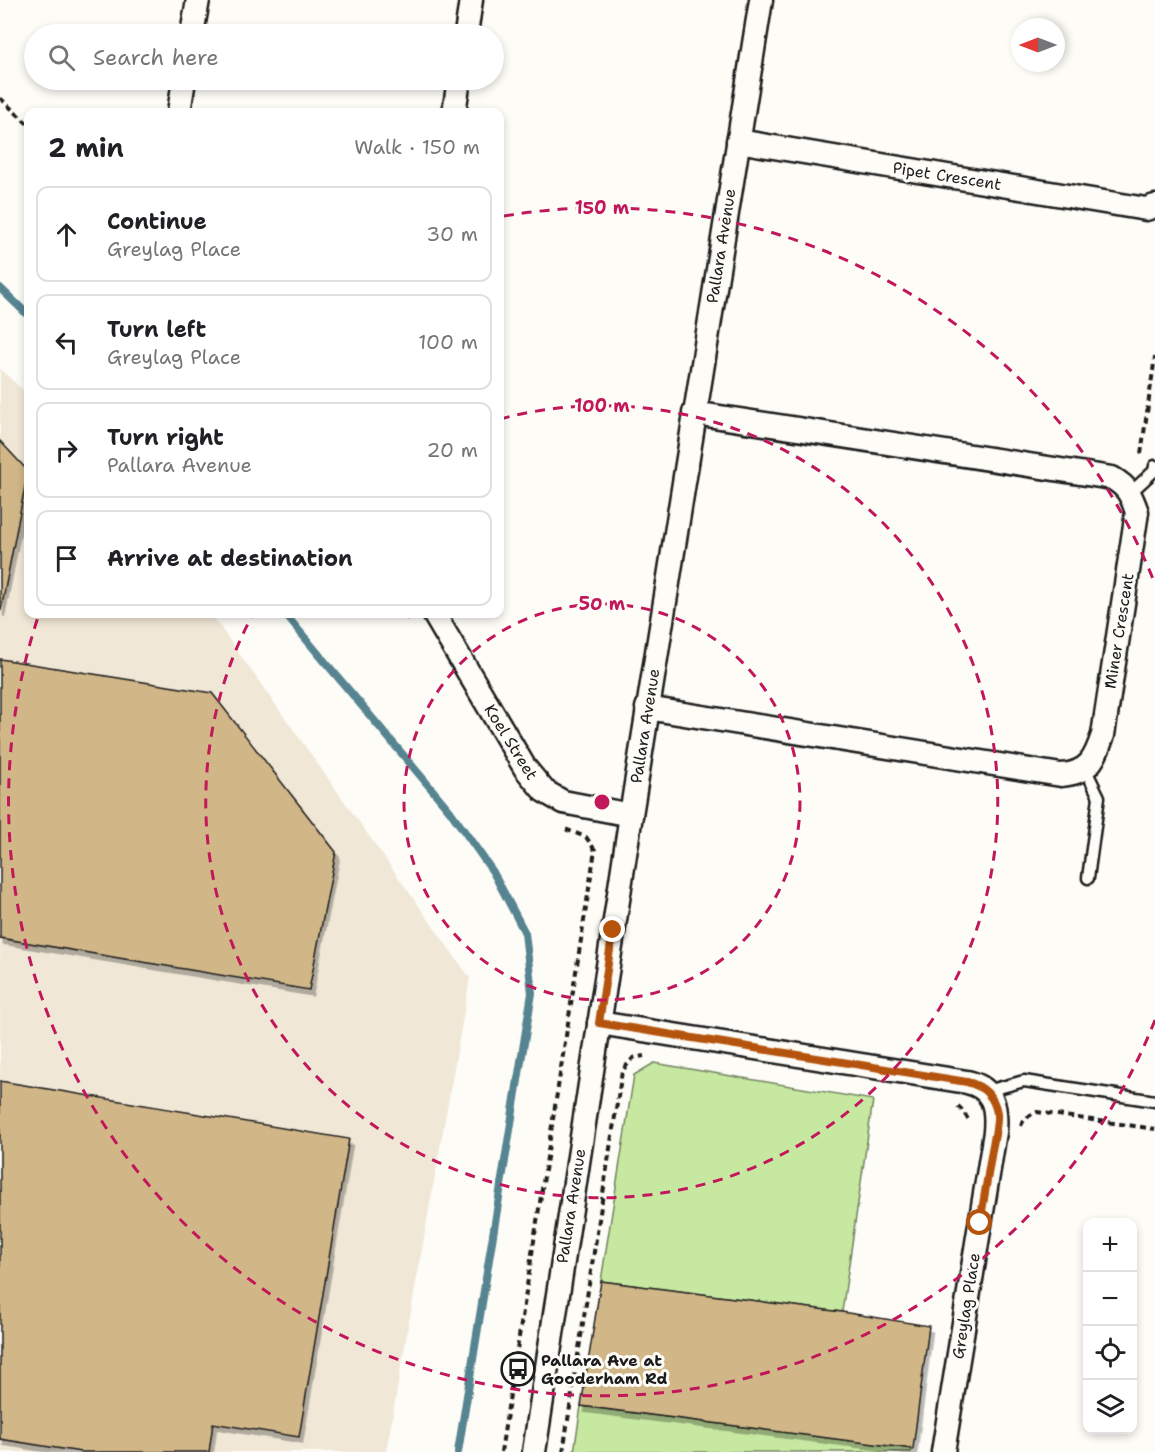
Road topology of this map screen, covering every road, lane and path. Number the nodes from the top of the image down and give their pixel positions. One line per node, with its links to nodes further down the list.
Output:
1 (198, 0): 4 (street)
2 (471, 0): 5 (street)
3 (761, 0): 12 (street, Pallara Avenue)
4 (194, 24)
5 (467, 24)
6 (182, 90): 9 (street)
7 (457, 90): 10 (street)
8 (0, 98): 11 (path)
9 (179, 108)
10 (455, 108)
11 (24, 119)
12 (738, 141): 13 (street, Pipet Crescent); 15 (street, Pallara Avenue)
13 (1155, 206)
14 (1155, 357): 16 (path)
15 (694, 413): 17 (street); 21 (street, Pallara Avenue)
16 (1154, 469): 17 (lane)
17 (1130, 493): 22 (street, Miner Crescent)
18 (408, 618): 20 (path)
19 (436, 618): 23 (street, Koel Street)
20 (411, 623)
21 (647, 708): 22 (street); 23 (street, Pallara Avenue)
22 (1084, 768): 25 (lane)
23 (631, 814): 26 (street, Pallara Avenue)
24 (557, 826): 34 (path)
25 (1088, 878)
26 (599, 1023): 28 (street); 35 (street, Pallara Avenue)
27 (647, 1055): 36 (path)
28 (987, 1091): 29 (lane); 37 (street, Greylag Place)
29 (1155, 1101)
30 (950, 1102): 31 (path)
31 (970, 1126)
32 (1155, 1129): 33 (path)
33 (1019, 1133)
34 (501, 1452)
35 (534, 1452)
36 (563, 1452)
37 (943, 1452)

